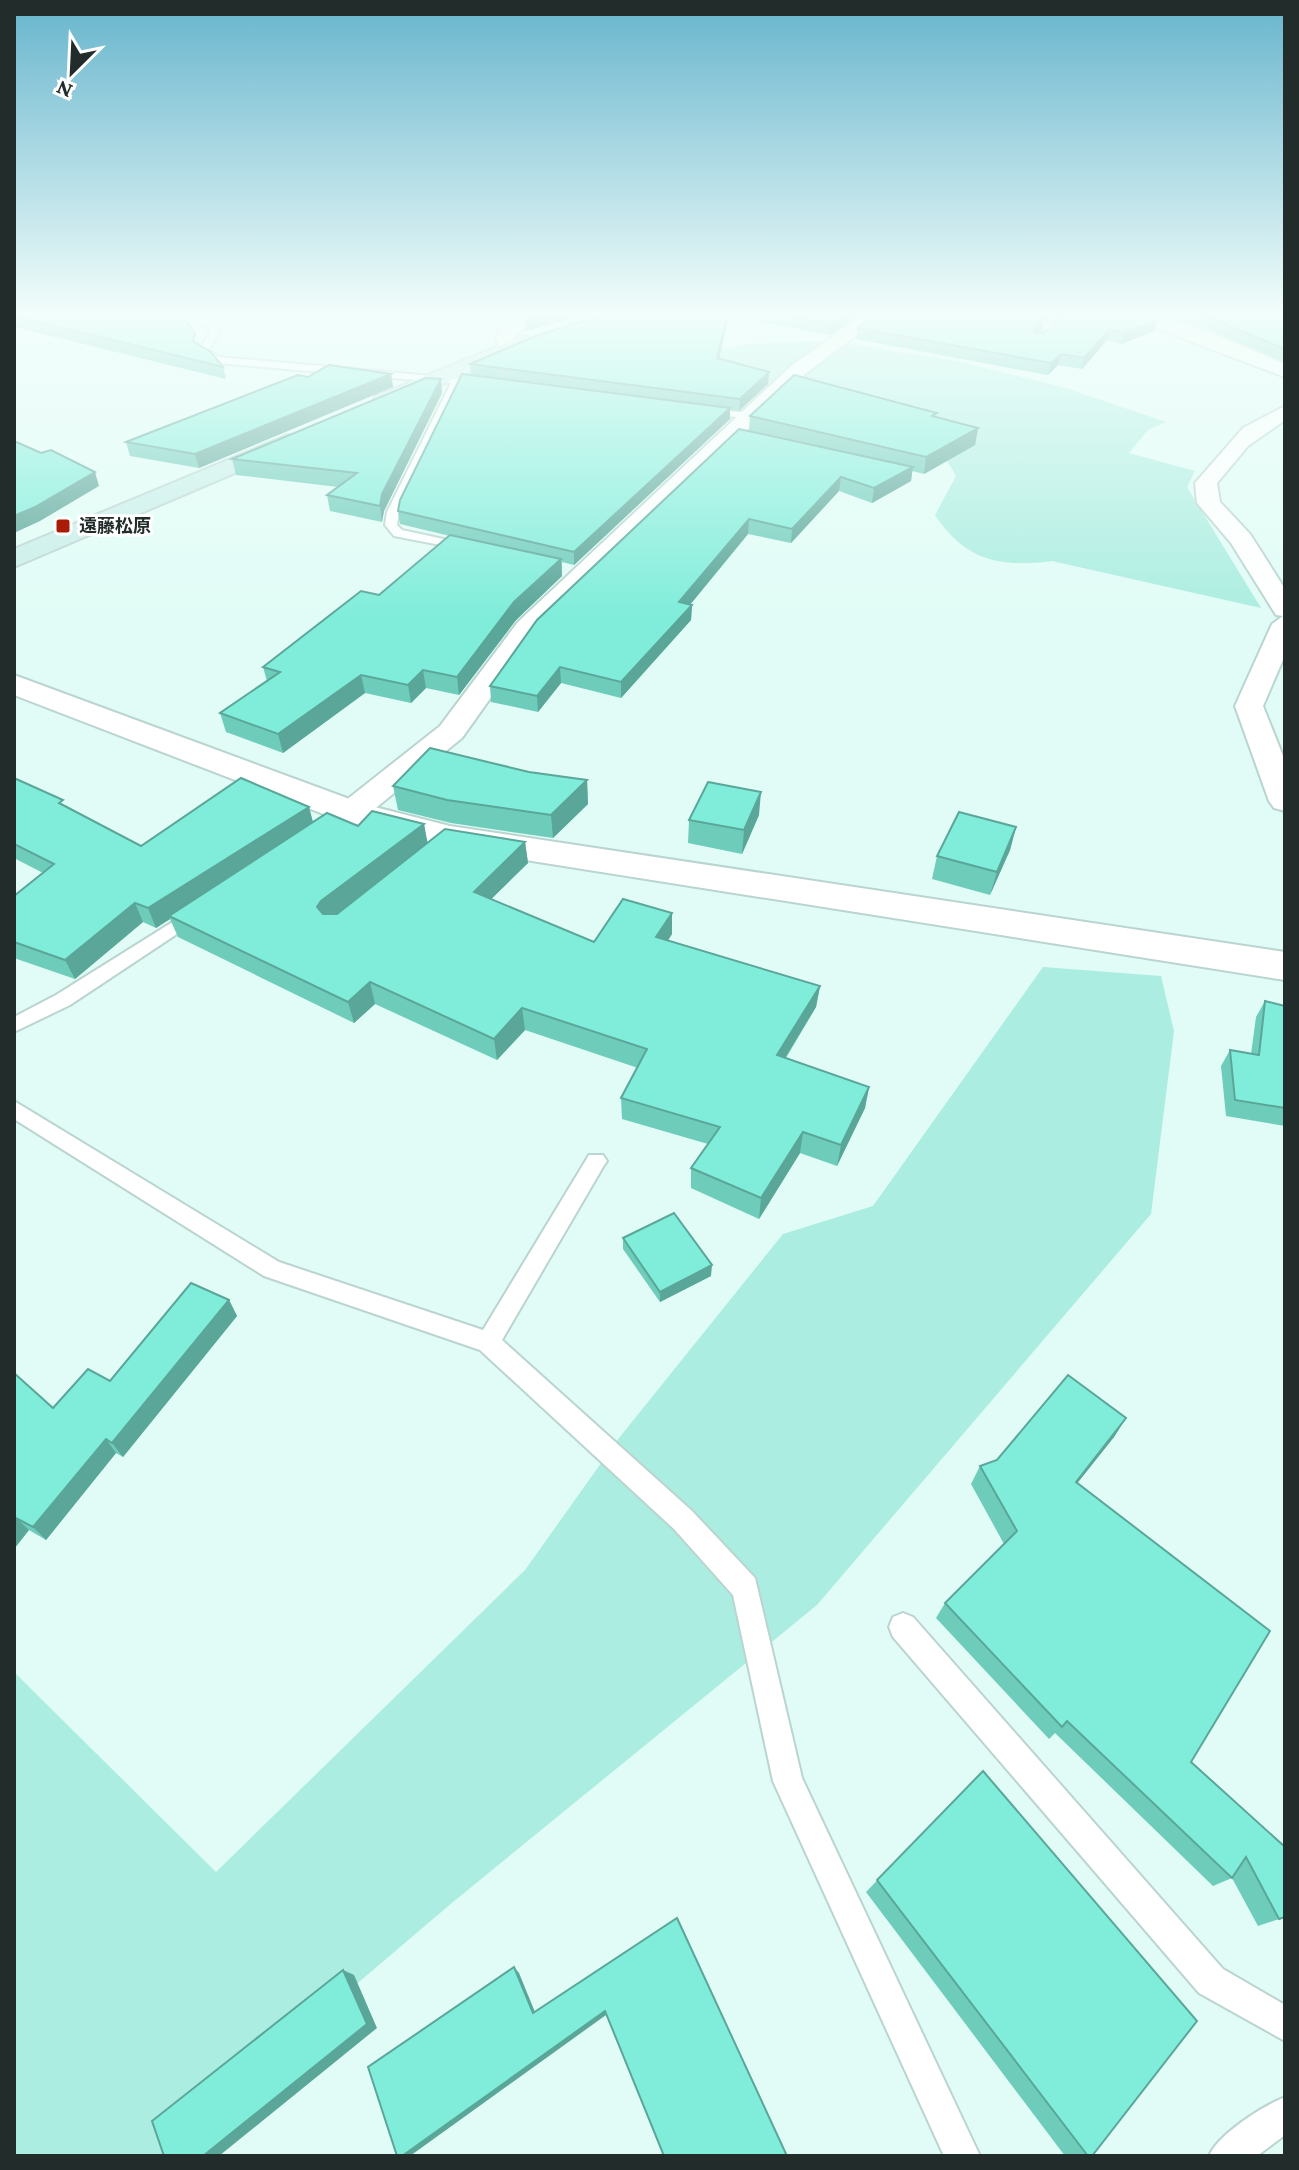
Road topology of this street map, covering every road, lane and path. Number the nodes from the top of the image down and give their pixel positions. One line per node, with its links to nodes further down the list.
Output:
1 (435, 413): 7 (lane)
2 (702, 413): 5 (lane)
3 (758, 413): 5 (street)
4 (1282, 413): 9 (street)
5 (743, 430): 13 (street)
6 (313, 431): 8 (main road)
7 (486, 553)
8 (14, 559)
9 (1285, 609)
10 (1285, 624): 12 (street)
11 (14, 684): 13 (street)
12 (1285, 801)
13 (338, 820): 15 (street)
14 (207, 906): 16 (lane)
15 (1285, 966)
16 (14, 1025)
17 (14, 1109): 19 (lane)
18 (596, 1161): 19 (lane)
19 (488, 1342): 23 (lane)
20 (903, 1627): 21 (lane)
21 (1285, 2024)
22 (1285, 2114): 24 (lane)
23 (962, 2156)
24 (1227, 2156)

